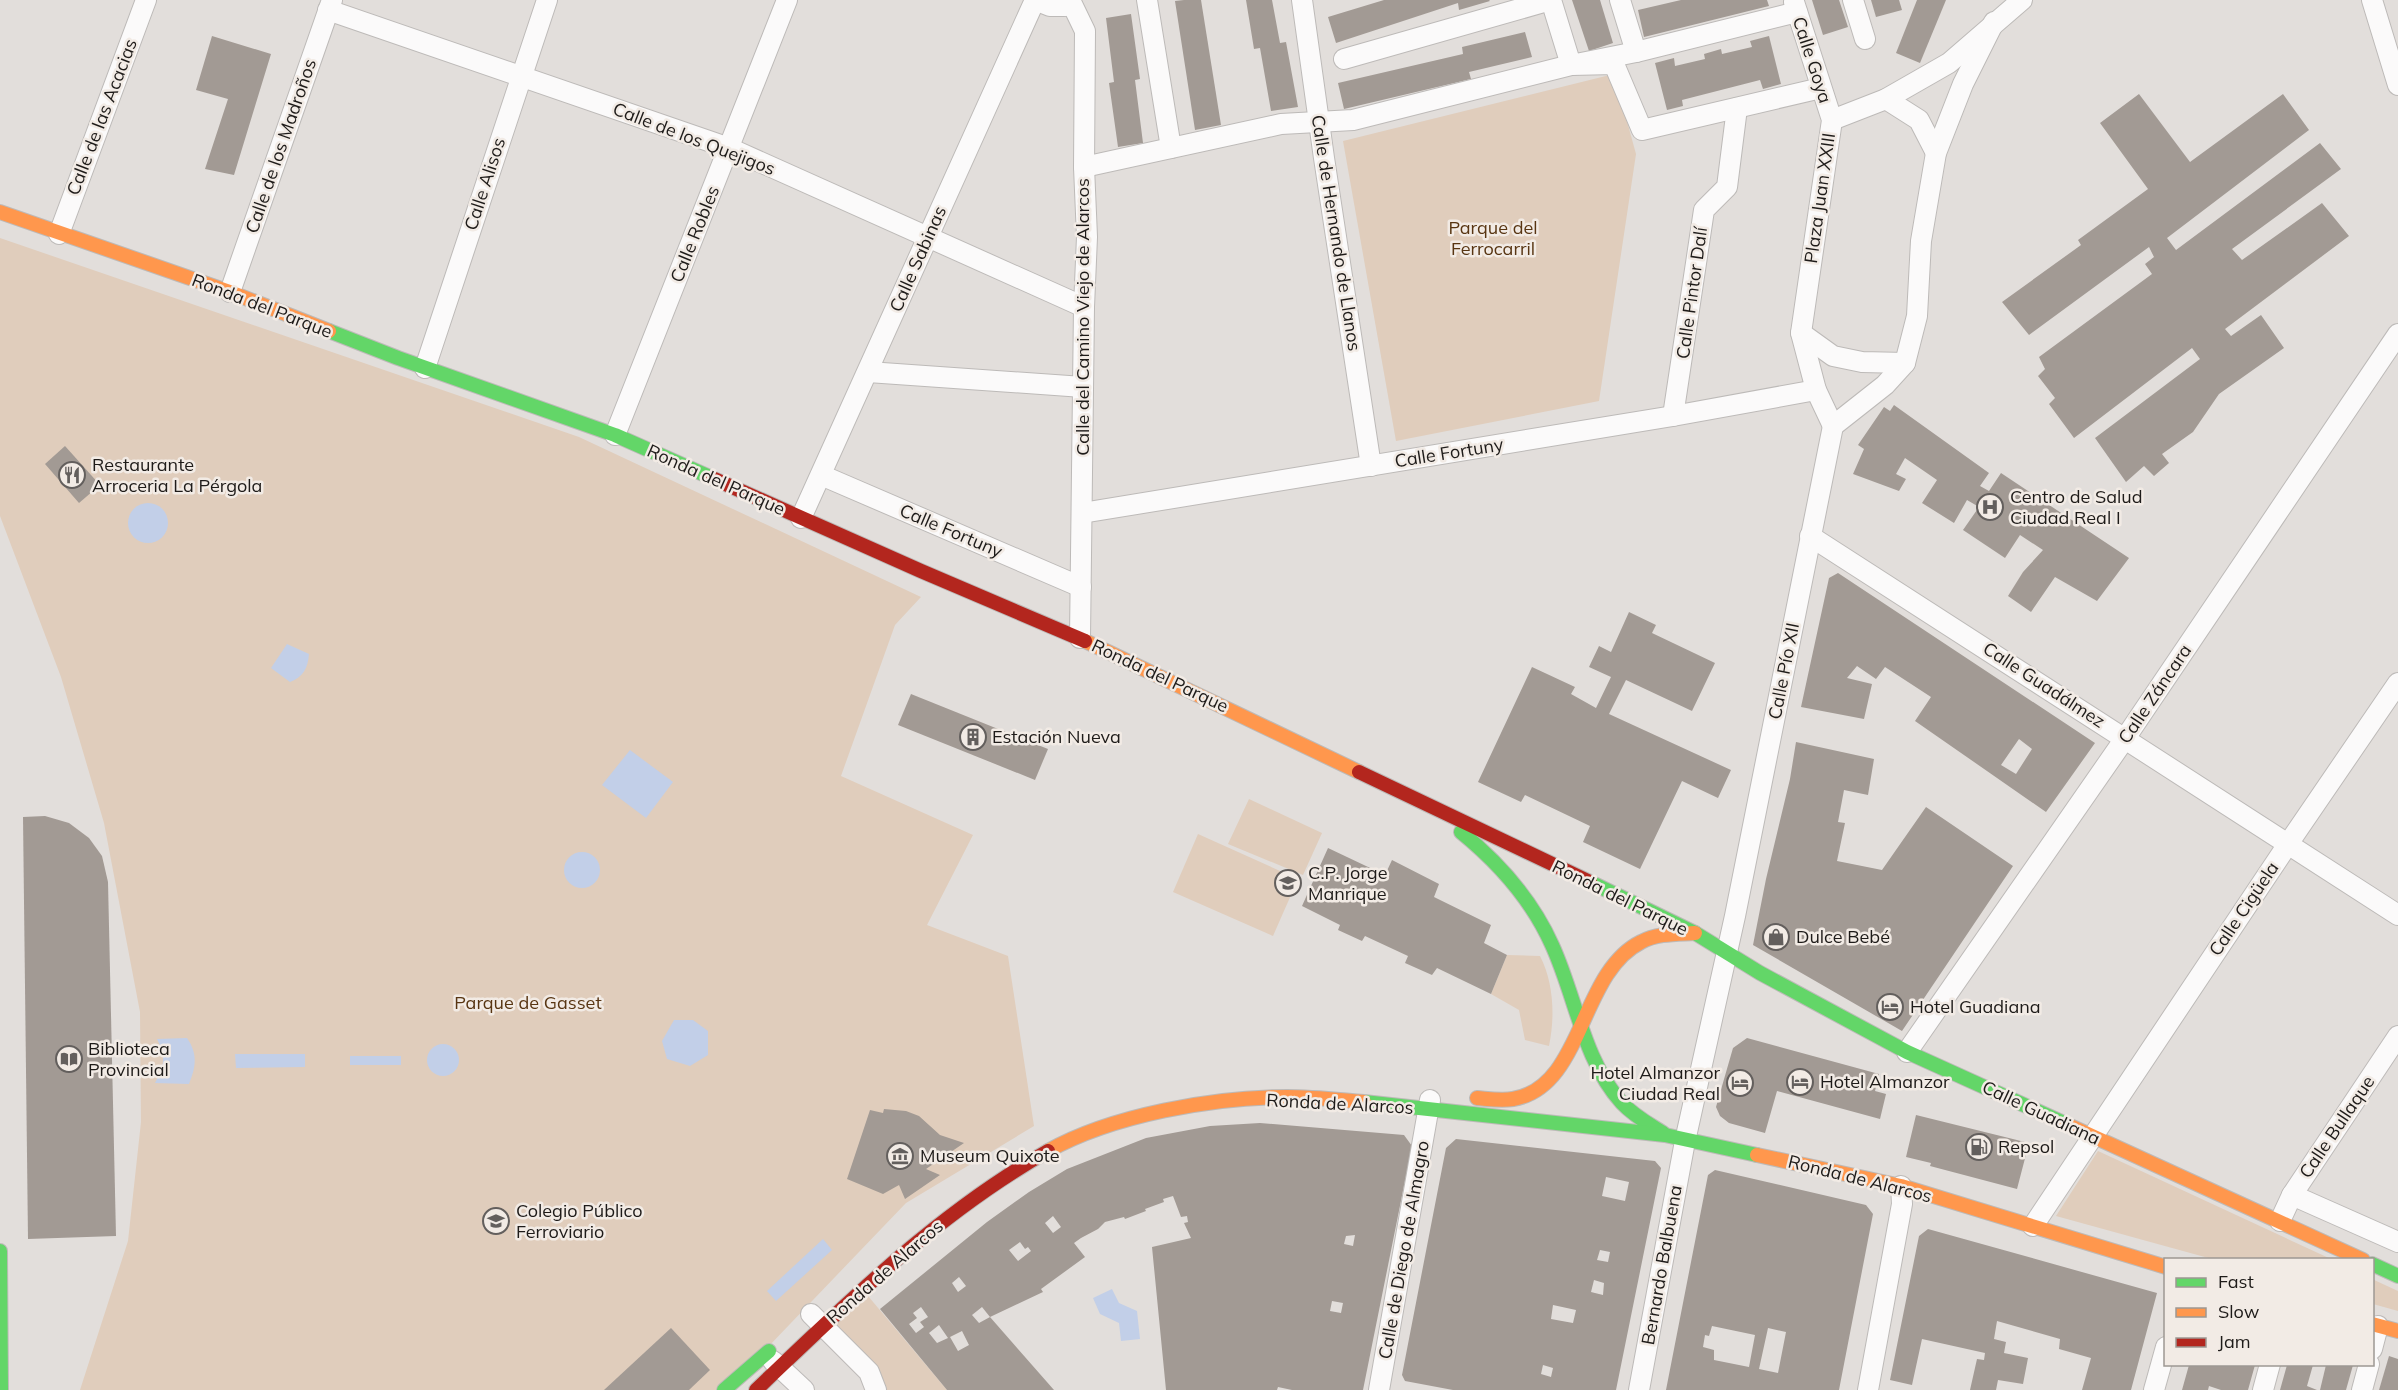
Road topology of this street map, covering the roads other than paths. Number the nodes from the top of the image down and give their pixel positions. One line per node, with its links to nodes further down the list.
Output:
1 (146, 0): 32 (street, Calle de las Acacias)
2 (546, 0): 20 (street, Calle Alisos)
3 (787, 0): 27 (street, Calle Robles)
4 (1035, 0): 5 (street); 33 (street, Calle Sabinas)
5 (1069, 0): 30 (street, Calle del Camino Viejo de Alarcos)
6 (1147, 0): 28 (street)
7 (1303, 0): 26 (street, Calle de Hernando de Llanos)
8 (1551, 0): 18 (street); 19 (street)
9 (1620, 0): 17 (street)
10 (1853, 0): 16 (street)
11 (2022, 0): 15 (street, Plaza Juan XXIII)
12 (2372, 0): 21 (street)
13 (330, 5): 20 (street, Calle de los Quejigos); 34 (street, Calle de los Madroños)
14 (1795, 6): 17 (street); 22 (street, Calle Goya)
15 (1994, 22): 23 (street, Plaza Juan XXIII); 29 (street, Plaza Juan XXIII)
16 (1865, 39)
17 (1636, 52): 19 (street)
18 (1344, 59)
19 (1571, 64): 24 (street); 26 (street)
20 (520, 76): 27 (street, Calle de los Quejigos); 39 (street, Calle Alisos)
21 (2398, 85)
22 (1821, 87): 24 (street); 25 (street, Calle Goya)
23 (1886, 99): 25 (street, Plaza Juan XXIII); 29 (street)
24 (1737, 108): 43 (street, Calle Pintor Dalí)
25 (1832, 120): 36 (street, Plaza Juan XXIII)
26 (1319, 123): 28 (street); 46 (street, Calle de Hernando de Llanos)
27 (729, 148): 33 (street, Calle de los Quejigos); 45 (street, Calle Robles)
28 (1171, 148): 30 (street)
29 (1936, 153): 38 (street, Plaza Juan XXIII)
30 (1084, 168): 35 (street, Calle del Camino Viejo de Alarcos)
31 (0, 212): 32 (main road, Ronda del Parque)
32 (59, 234): 34 (main road, Ronda del Parque)
33 (928, 237): 35 (street, Calle de los Quejigos); 40 (street, Calle Sabinas)
34 (230, 292): 39 (main road, Ronda del Parque)
35 (1084, 307): 41 (street, Calle del Camino Viejo de Alarcos)
36 (1801, 333): 38 (street); 42 (street, Plaza Juan XXIII)
37 (2398, 334): 54 (street, Calle Záncara)
38 (1905, 363): 44 (street, Plaza Juan XXIII)
39 (425, 368): 45 (main road, Ronda del Parque)
40 (868, 372): 41 (street); 47 (street, Calle Sabinas)
41 (1083, 387): 48 (street, Calle del Camino Viejo de Alarcos)
42 (1816, 390): 43 (street, Calle Fortuny); 44 (street, Plaza Juan XXIII)
43 (1674, 416): 46 (street, Calle Fortuny)
44 (1833, 426): 50 (street, Calle Pío XII)
45 (615, 435): 49 (main road, Ronda del Parque)
46 (1371, 466): 48 (street, Calle Fortuny)
47 (821, 474): 49 (street, Calle Sabinas); 51 (street, Calle Fortuny)
48 (1082, 513): 51 (street, Calle del Camino Viejo de Alarcos)
49 (801, 518): 52 (main road, Ronda del Parque)
50 (1810, 536): 54 (street, Calle Guadálmez); 58 (street, Calle Pío XII)
51 (1081, 587): 52 (street, Calle del Camino Viejo de Alarcos)
52 (1080, 638): 55 (main road, Ronda del Parque)
53 (2398, 682): 56 (street, Calle Cigüela)
54 (2126, 737): 56 (street, Calle Guadálmez); 63 (street, Calle Záncara)
55 (1411, 796): 59 (main road, Ronda del Parque); 61 (main road, Ronda del Parque)
56 (2288, 844): 57 (street, Calle Guadálmez); 67 (street, Calle Cigüela)
57 (2398, 915)
58 (1735, 916): 59 (street); 60 (street, Calle Pío XII)
59 (1695, 933): 60 (main road, Calle Guadiana); 61 (main road, Ronda del Parque)
60 (1728, 951): 63 (main road, Calle Guadiana); 68 (street, Bernardo Balbuena)
61 (1582, 1020): 64 (main road, Ronda del Parque); 66 (main road, Ronda del Parque)
62 (2398, 1036): 70 (street, Calle Bullaque)
63 (1907, 1052): 67 (main road, Calle Guadiana)
64 (1464, 1096)
65 (1431, 1097): 66 (main road, Ronda de Alarcos); 79 (main road, Ronda de Alarcos); 93 (street, Calle de Diego de Almagro)
66 (1665, 1135): 68 (main road, Ronda de Alarcos)
67 (2092, 1137): 71 (main road, Calle Guadiana); 72 (street)
68 (1685, 1141): 69 (main road, Ronda de Alarcos); 94 (street, Bernardo Balbuena)
69 (1901, 1186): 72 (main road, Ronda de Alarcos); 95 (street)
70 (2292, 1195): 71 (street, Calle Bullaque); 73 (street)
71 (2280, 1221): 75 (main road, Calle Guadiana)
72 (2034, 1226): 77 (main road, Ronda de Alarcos)
73 (2398, 1242)
74 (0, 1251): 88 (main road)
75 (2359, 1258)
76 (2374, 1264): 78 (main road)
77 (2164, 1265)
78 (2398, 1276)
79 (814, 1317): 87 (main road, Ronda de Alarcos); 92 (street)
80 (2375, 1325): 81 (main road)
81 (2398, 1331)
82 (782, 1340): 83 (main road)
83 (766, 1354): 87 (street); 89 (main road)
84 (2164, 1354): 96 (street)
85 (2270, 1366): 97 (street)
86 (2369, 1366): 98 (street)
87 (780, 1368): 90 (main road, Ronda de Alarcos); 91 (street)
88 (1, 1390)
89 (724, 1390)
90 (756, 1390)
91 (804, 1390)
92 (876, 1390)
93 (1379, 1390)
94 (1639, 1390)
95 (1868, 1390)
96 (2154, 1390)
97 (2263, 1390)
98 (2362, 1390)

